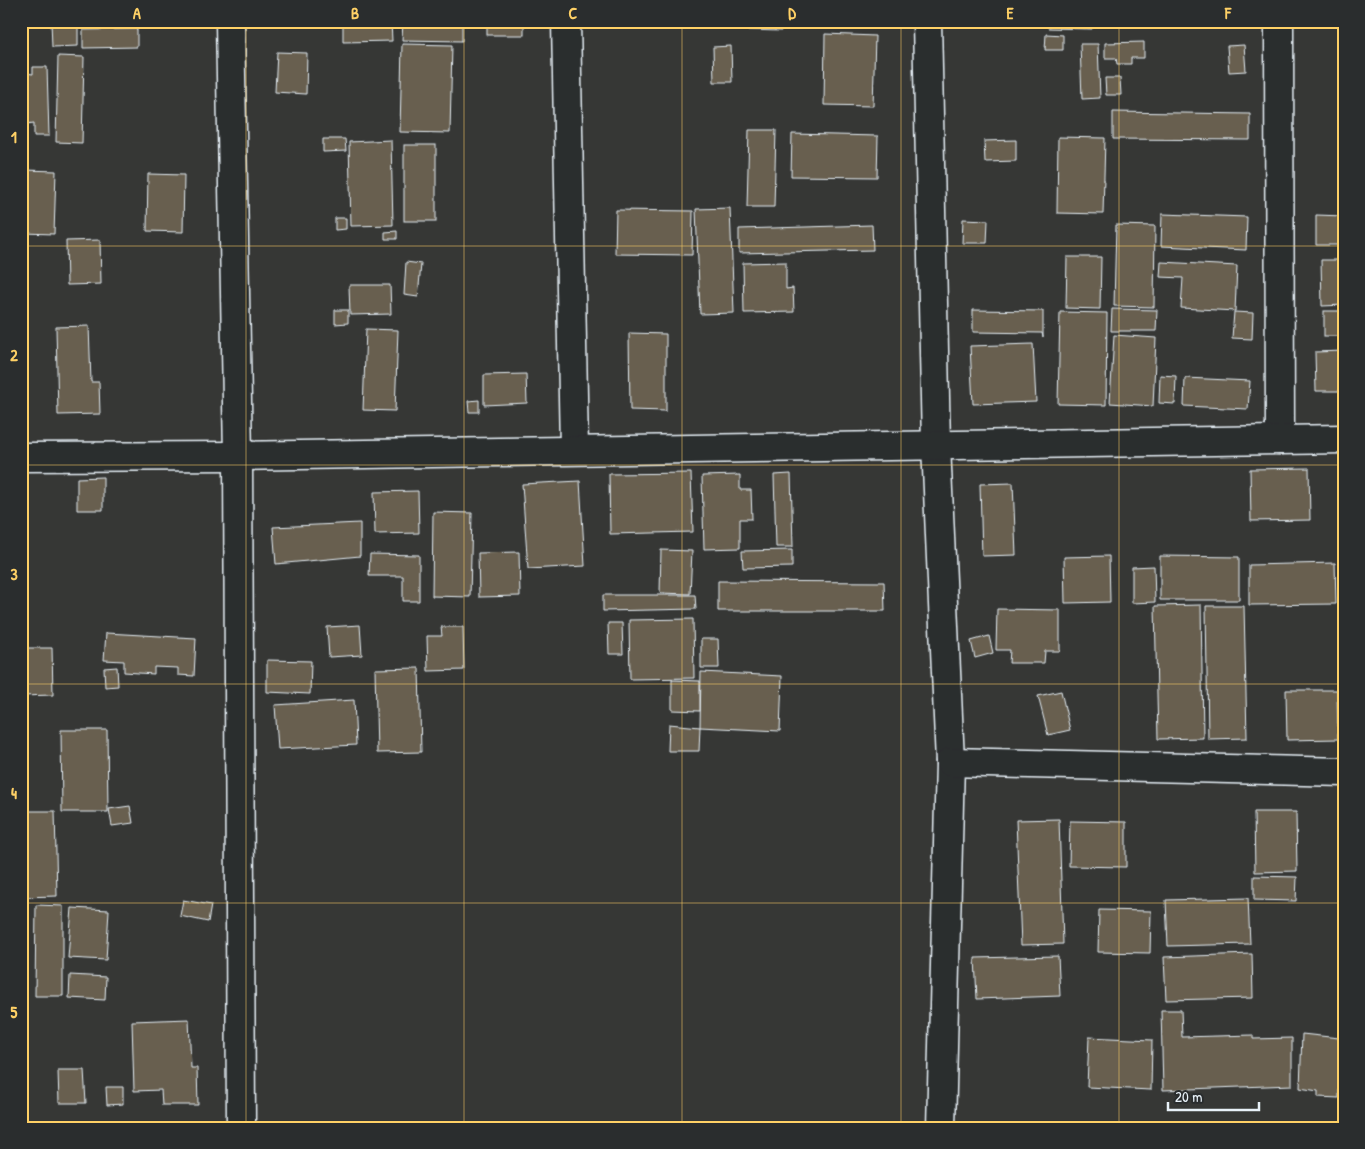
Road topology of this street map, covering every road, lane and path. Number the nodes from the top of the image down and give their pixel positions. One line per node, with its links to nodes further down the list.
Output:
1 (230, 21): 9 (street)
2 (566, 21): 8 (street)
3 (927, 21): 7 (street)
4 (1279, 21): 6 (street)
5 (1344, 439): 6 (street)
6 (1280, 440): 7 (street)
7 (936, 445): 8 (street); 11 (street)
8 (574, 450): 9 (street)
9 (238, 456): 10 (street); 13 (street)
10 (21, 457)
11 (950, 762): 12 (street); 14 (street)
12 (1344, 772)
13 (241, 1128)
14 (941, 1128)

